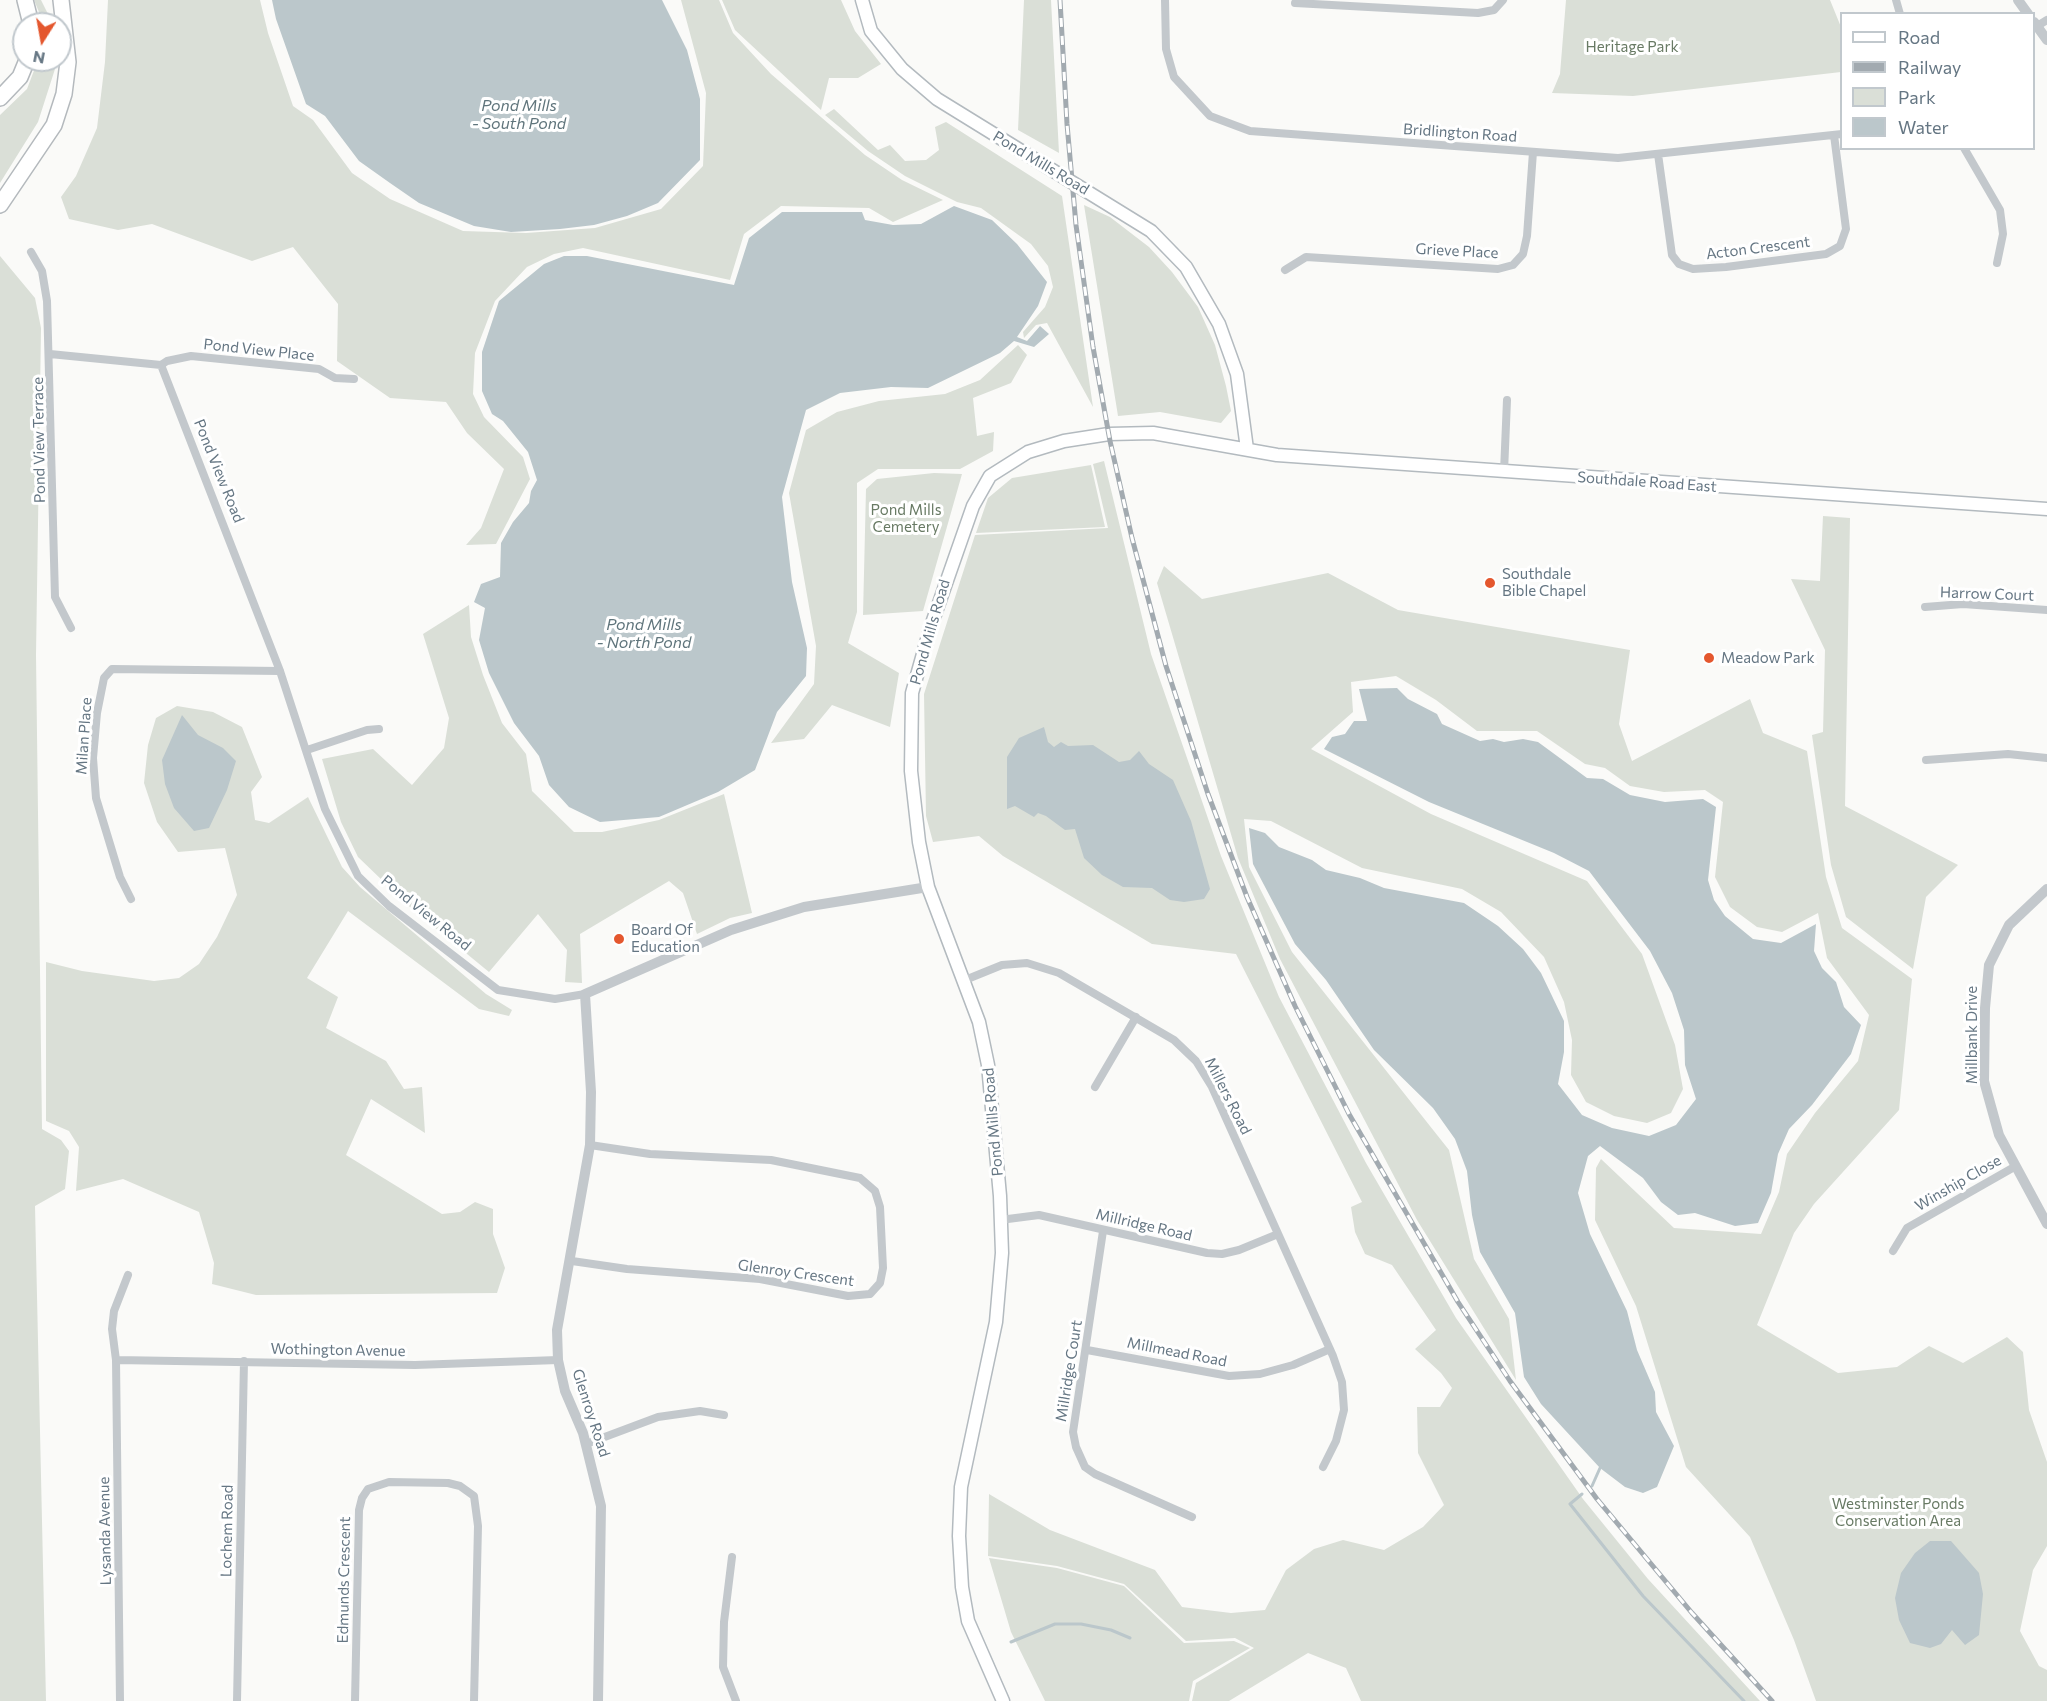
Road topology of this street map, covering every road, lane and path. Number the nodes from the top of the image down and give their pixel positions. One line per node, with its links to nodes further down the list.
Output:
1 (862, 0): 23 (main road, Pond Mills Road)
2 (1165, 0): 13 (street, Bridlington Road)
3 (1503, 0): 4 (street)
4 (1295, 3)
5 (2047, 20): 6 (street)
6 (2035, 26): 7 (street)
7 (2047, 40)
8 (22, 72): 10 (highway)
9 (67, 72): 15 (highway)
10 (0, 98)
11 (1838, 134): 14 (street, Bridlington Road); 14 (street, Acton Crescent)
12 (1965, 150): 17 (street)
13 (1533, 152): 14 (street, Bridlington Road); 18 (street, Grieve Place)
14 (1658, 154)
15 (0, 205)
16 (31, 252): 19 (street, Pond View Terrace)
17 (1997, 263)
18 (1285, 270)
19 (50, 354): 20 (street); 28 (street, Pond View Terrace)
20 (161, 365): 21 (street, Pond View Place); 29 (street, Pond View Road)
21 (354, 379)
22 (1507, 400): 24 (street)
23 (1247, 448): 24 (main road, Southdale Road East); 34 (main road, Pond Mills Road)
24 (1504, 472): 25 (main road, Southdale Road East)
25 (2047, 510)
26 (1925, 607): 27 (street, Harrow Court)
27 (2047, 610)
28 (71, 628)
29 (280, 671): 31 (street, Pond View Road); 36 (street, Milan Place)
30 (379, 729): 31 (street)
31 (308, 750): 38 (street, Pond View Road)
32 (2047, 758): 33 (street)
33 (1926, 760)
34 (928, 887): 37 (main road, Pond Mills Road); 38 (street, Pond View Road)
35 (2047, 889): 42 (street, Millbank Drive)
36 (131, 899)
37 (965, 980): 39 (street, Millers Road); 43 (main road, Pond Mills Road)
38 (585, 994): 41 (street, Glenroy Road)
39 (1136, 1017): 40 (street); 46 (street, Millers Road)
40 (1095, 1087)
41 (590, 1145): 48 (street, Glenroy Road); 48 (street, Glenroy Crescent)
42 (2016, 1166): 44 (street, Millbank Drive); 47 (street, Winship Close)
43 (1000, 1220): 45 (street, Millridge Road); 66 (main road, Pond Mills Road)
44 (2047, 1224)
45 (1103, 1231): 46 (street, Millridge Road); 51 (street, Millridge Court)
46 (1278, 1234): 50 (street, Millers Road)
47 (1893, 1251)
48 (572, 1261): 53 (street, Glenroy Road)
49 (128, 1275): 52 (street, Lysanda Avenue)
50 (1330, 1348): 51 (street, Millmead Road); 57 (street, Millers Road)
51 (1087, 1350): 58 (street, Millridge Court)
52 (116, 1360): 54 (street, Wothington Avenue); 60 (street, Lysanda Avenue)
53 (558, 1360): 54 (street, Wothington Avenue); 56 (street, Glenroy Road)
54 (244, 1361): 61 (street, Lochem Road)
55 (724, 1415): 56 (street)
56 (586, 1444): 64 (street, Glenroy Road)
57 (1323, 1467)
58 (1192, 1517)
59 (732, 1557): 65 (street)
60 (120, 1701)
61 (237, 1701)
62 (355, 1701): 63 (street, Edmunds Crescent)
63 (474, 1701)
64 (598, 1701)
65 (736, 1701)
66 (1003, 1701)

